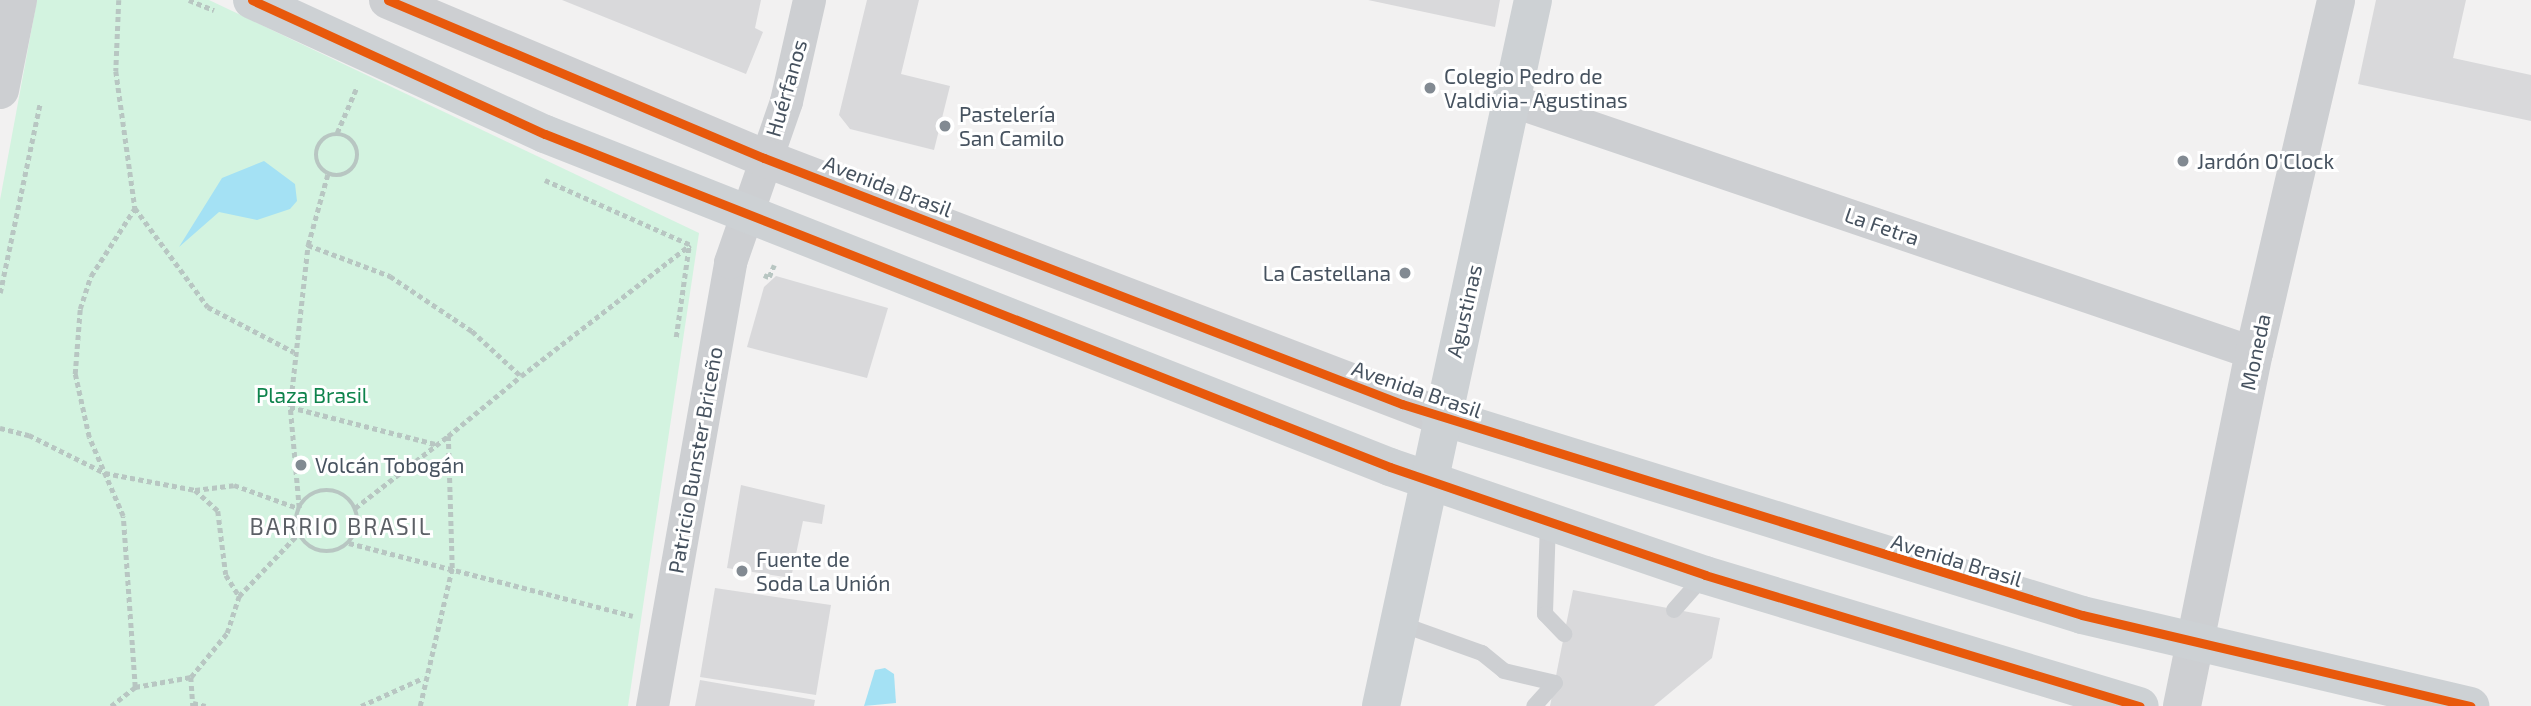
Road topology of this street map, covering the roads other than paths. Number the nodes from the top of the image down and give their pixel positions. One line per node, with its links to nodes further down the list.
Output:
1 (18, 0): 7 (street)
2 (252, 0): 10 (main road)
3 (388, 0): 9 (street, Avenida Brasil)
4 (809, 0): 9 (street, Huérfanos)
5 (1534, 0): 8 (main road, Agustinas)
6 (2336, 0): 11 (street, Moneda)
7 (0, 90)
8 (1511, 100): 11 (street, La Fetra); 12 (main road, Agustinas)
9 (764, 158): 10 (street, Huérfanos); 12 (street, Avenida Brasil)
10 (746, 215): 13 (main road); 20 (street, Patricio Bunster Briceño)
11 (2254, 353): 19 (street, Moneda)
12 (1440, 416): 13 (main road, Agustinas); 19 (main road, Avenida Brasil)
13 (1426, 481): 14 (main road); 17 (main road, Agustinas)
14 (1548, 522): 15 (main road); 18 (lane)
15 (1705, 575): 16 (lane); 23 (main road)
16 (1674, 610)
17 (1397, 623): 21 (main road, Agustinas); 22 (lane)
18 (1564, 635)
19 (2195, 644): 24 (street, Moneda); 25 (main road, Avenida Brasil)
20 (652, 706)
21 (1381, 706)
22 (1534, 706)
23 (2140, 706)
24 (2182, 706)
25 (2470, 706)

